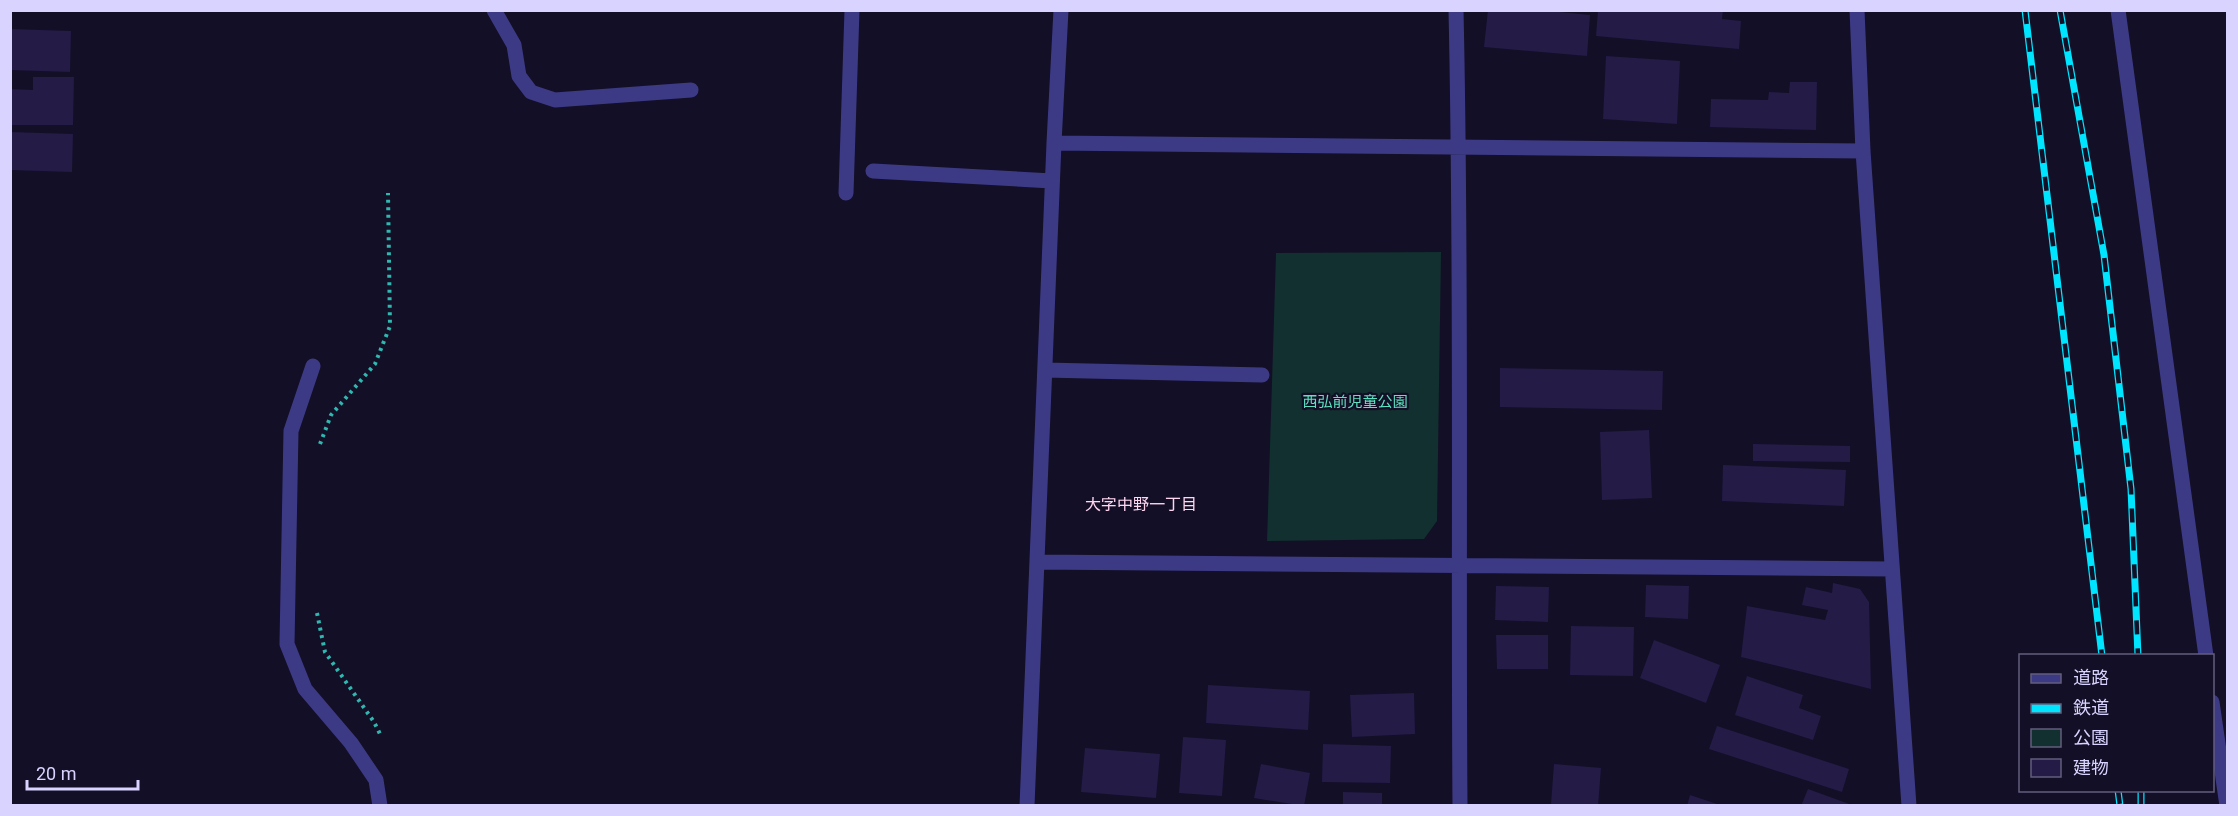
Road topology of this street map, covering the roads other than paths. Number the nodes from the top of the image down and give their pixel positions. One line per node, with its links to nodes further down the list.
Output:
1 (494, 10): 7 (street)
2 (852, 10): 13 (street)
3 (1061, 10): 8 (street)
4 (1456, 10): 9 (street)
5 (1857, 10): 10 (street)
6 (2118, 10): 20 (street)
7 (691, 90)
8 (1054, 143): 9 (street); 12 (street)
9 (1459, 147): 10 (street); 18 (street)
10 (1863, 151): 19 (street)
11 (873, 171): 12 (street)
12 (1052, 182): 15 (street)
13 (846, 193)
14 (313, 366): 22 (street)
15 (1045, 370): 16 (street); 17 (street)
16 (1262, 375)
17 (1037, 562): 18 (street); 23 (street)
18 (1458, 566): 19 (street); 24 (street)
19 (1892, 569): 25 (street)
20 (2206, 654)
21 (2214, 716): 26 (street)
22 (380, 806)
23 (1027, 806)
24 (1460, 806)
25 (1909, 806)
26 (2227, 806)

